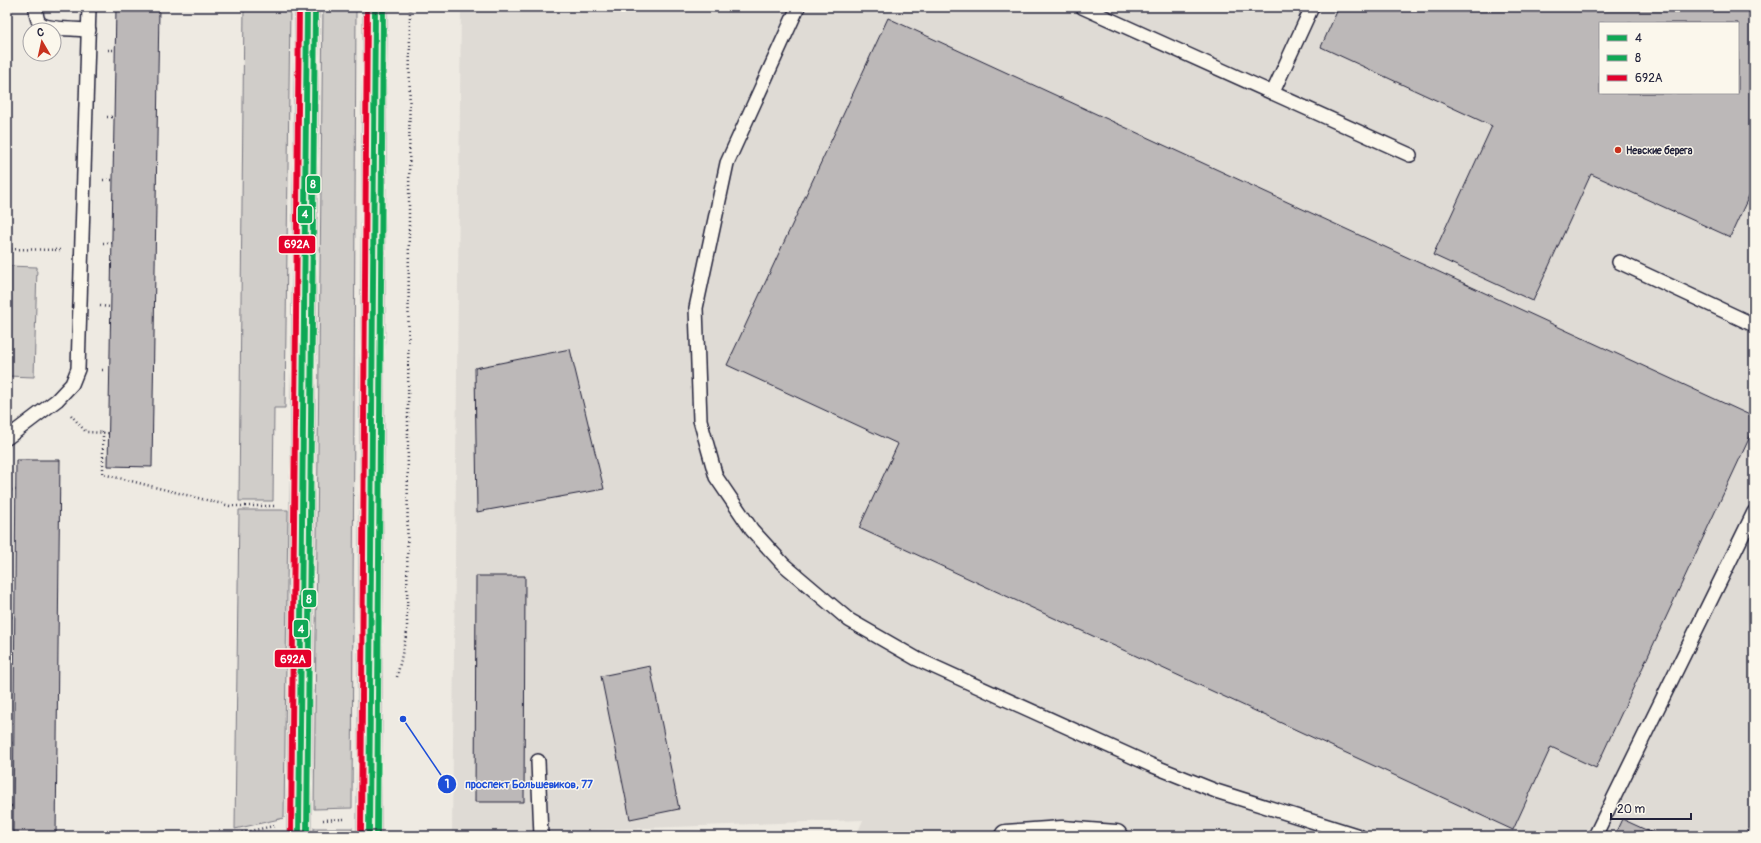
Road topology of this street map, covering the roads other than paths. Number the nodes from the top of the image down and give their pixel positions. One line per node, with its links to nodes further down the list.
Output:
1 (36, 7): 8 (lane)
2 (89, 7): 8 (lane)
3 (307, 7): 17 (main road)
4 (375, 7): 18 (main road)
5 (798, 7): 22 (lane)
6 (1082, 7): 9 (lane)
7 (1312, 7): 9 (lane)
8 (89, 30): 13 (lane)
9 (1273, 92): 10 (lane)
10 (1410, 155)
11 (1619, 262): 12 (lane)
12 (1754, 325)
13 (7, 438)
14 (1754, 512): 23 (lane)
15 (538, 761): 19 (lane)
16 (1063, 834): 20 (main road); 21 (main road)
17 (299, 836)
18 (369, 836)
19 (541, 836)
20 (1006, 836)
21 (1116, 836)
22 (1359, 836)
23 (1595, 836)

